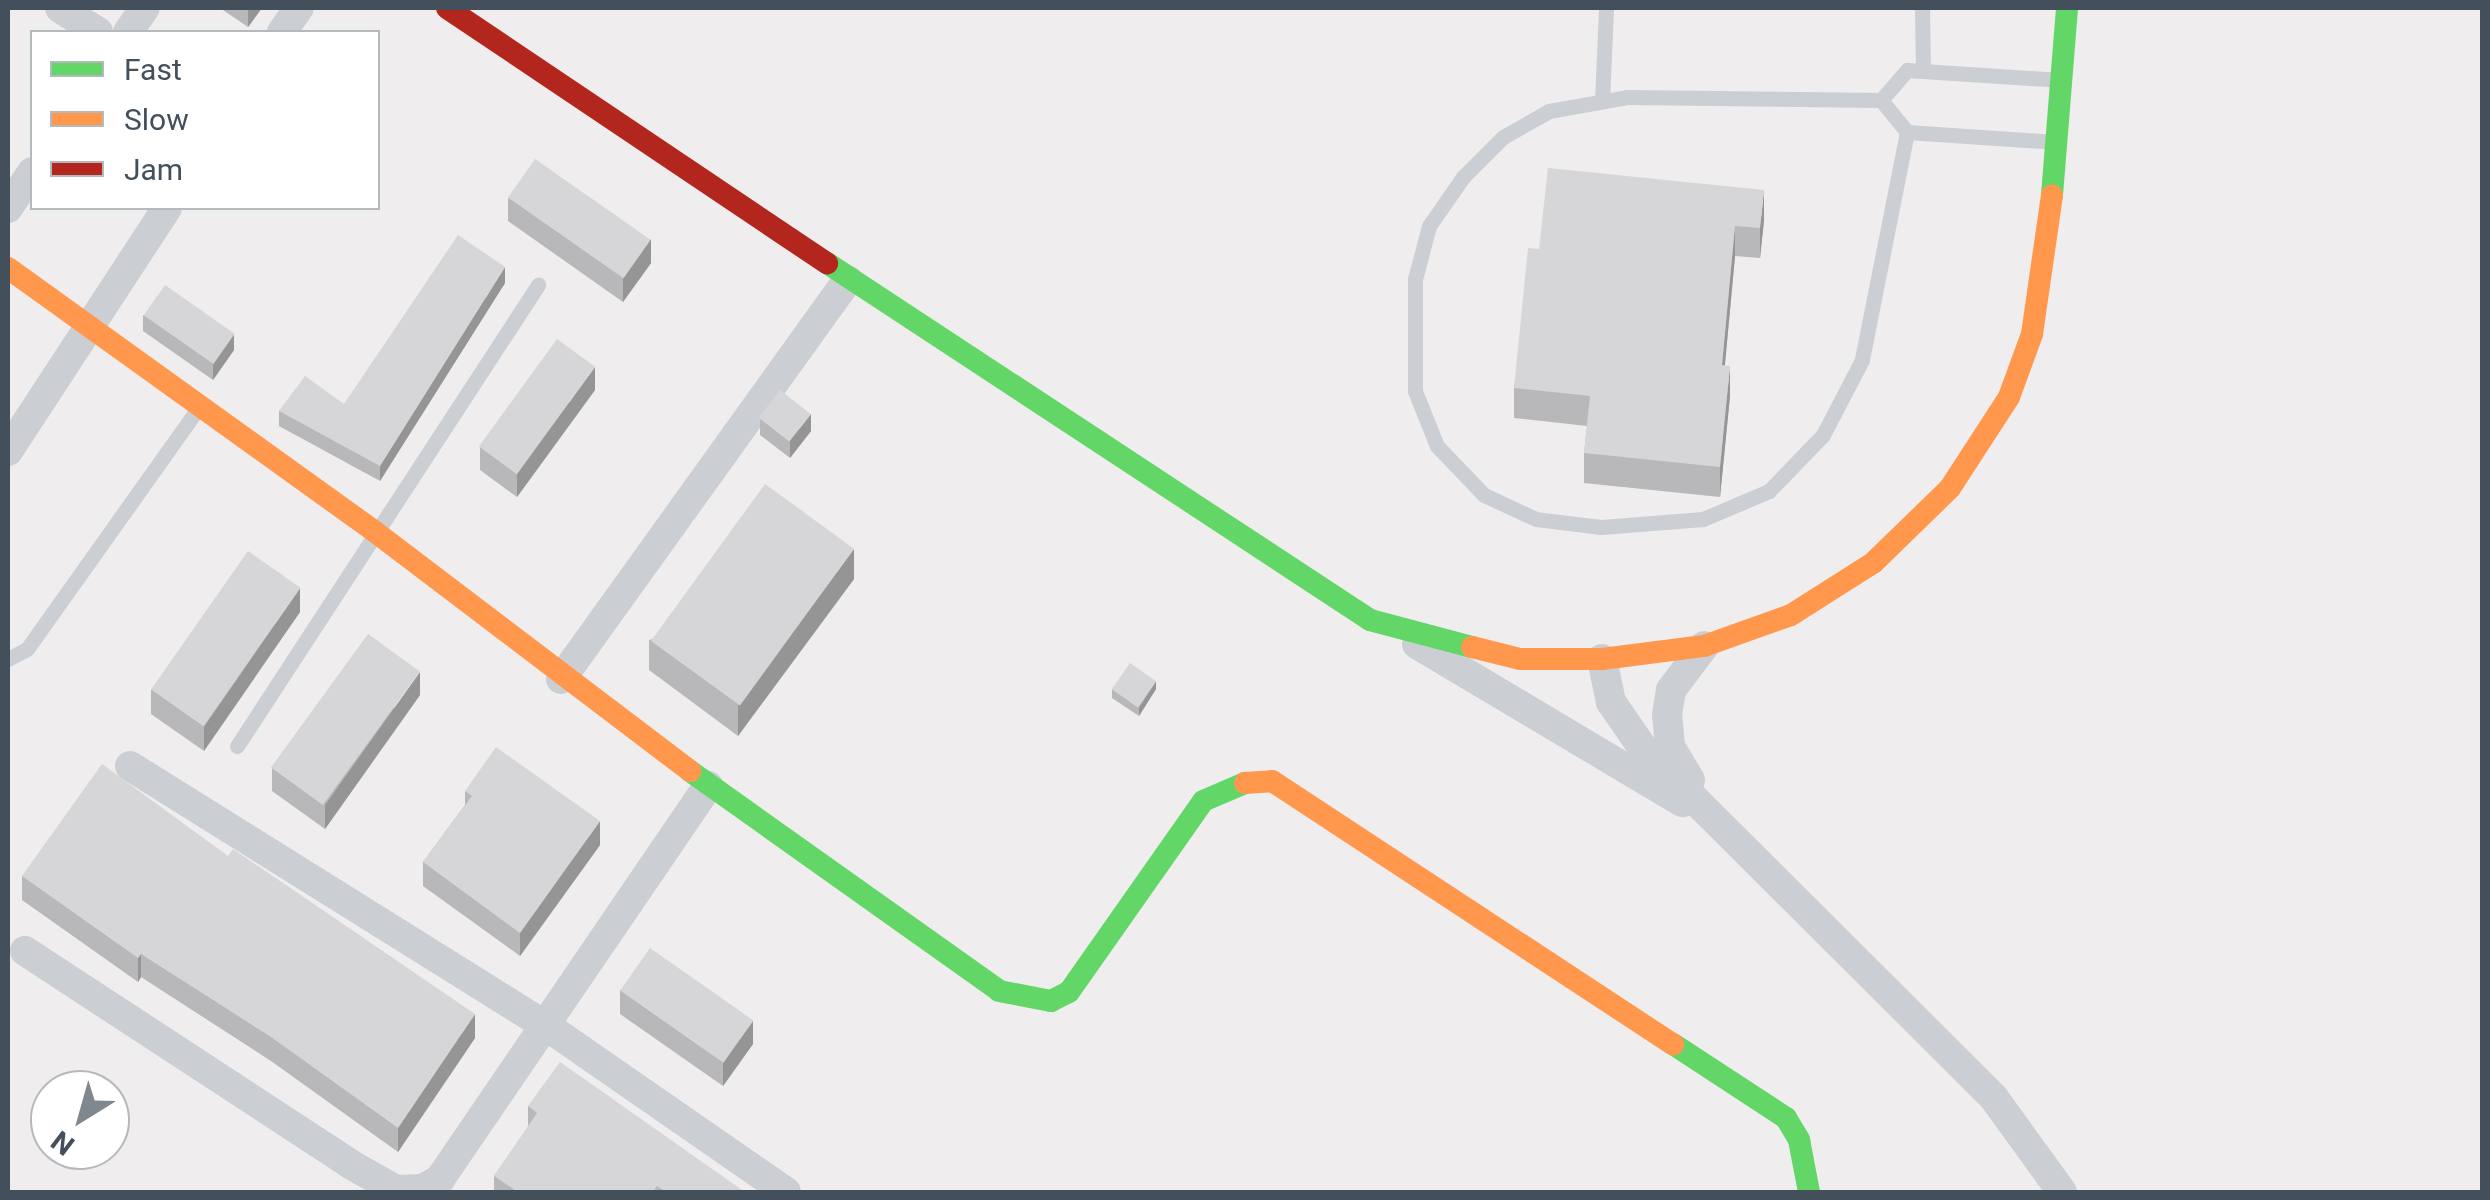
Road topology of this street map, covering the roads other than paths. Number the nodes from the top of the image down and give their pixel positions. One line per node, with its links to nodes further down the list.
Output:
1 (60, 8): 8 (street)
2 (145, 8): 9 (street)
3 (298, 8): 10 (street)
4 (447, 8): 21 (street)
5 (1606, 8): 14 (lane)
6 (1922, 8): 11 (lane)
7 (2068, 8): 12 (street)
8 (95, 30)
9 (129, 30)
10 (283, 30)
11 (1923, 71): 12 (lane); 13 (lane)
12 (2062, 80): 16 (street)
13 (1880, 100): 14 (lane); 15 (lane)
14 (1602, 102): 15 (lane)
15 (1907, 132): 16 (lane)
16 (2060, 142): 28 (street)
17 (30, 175): 18 (street)
18 (8, 208)
19 (166, 210): 23 (street)
20 (8, 268): 23 (street)
21 (848, 280): 27 (street); 31 (street)
22 (538, 285): 26 (lane)
23 (90, 325): 24 (street); 25 (street)
24 (198, 408): 26 (street); 29 (lane)
25 (8, 451)
26 (374, 531): 31 (street); 32 (lane)
27 (1370, 620): 30 (street); 35 (street)
28 (1704, 646): 30 (street); 35 (street)
29 (8, 659)
30 (1602, 659): 35 (street)
31 (561, 680): 34 (street)
32 (236, 746)
33 (130, 766): 37 (street)
34 (708, 786): 37 (street); 39 (street)
35 (1715, 821): 40 (street)
36 (25, 951): 37 (street)
37 (545, 1025): 38 (street)
38 (786, 1192)
39 (1809, 1192)
40 (2062, 1192)

